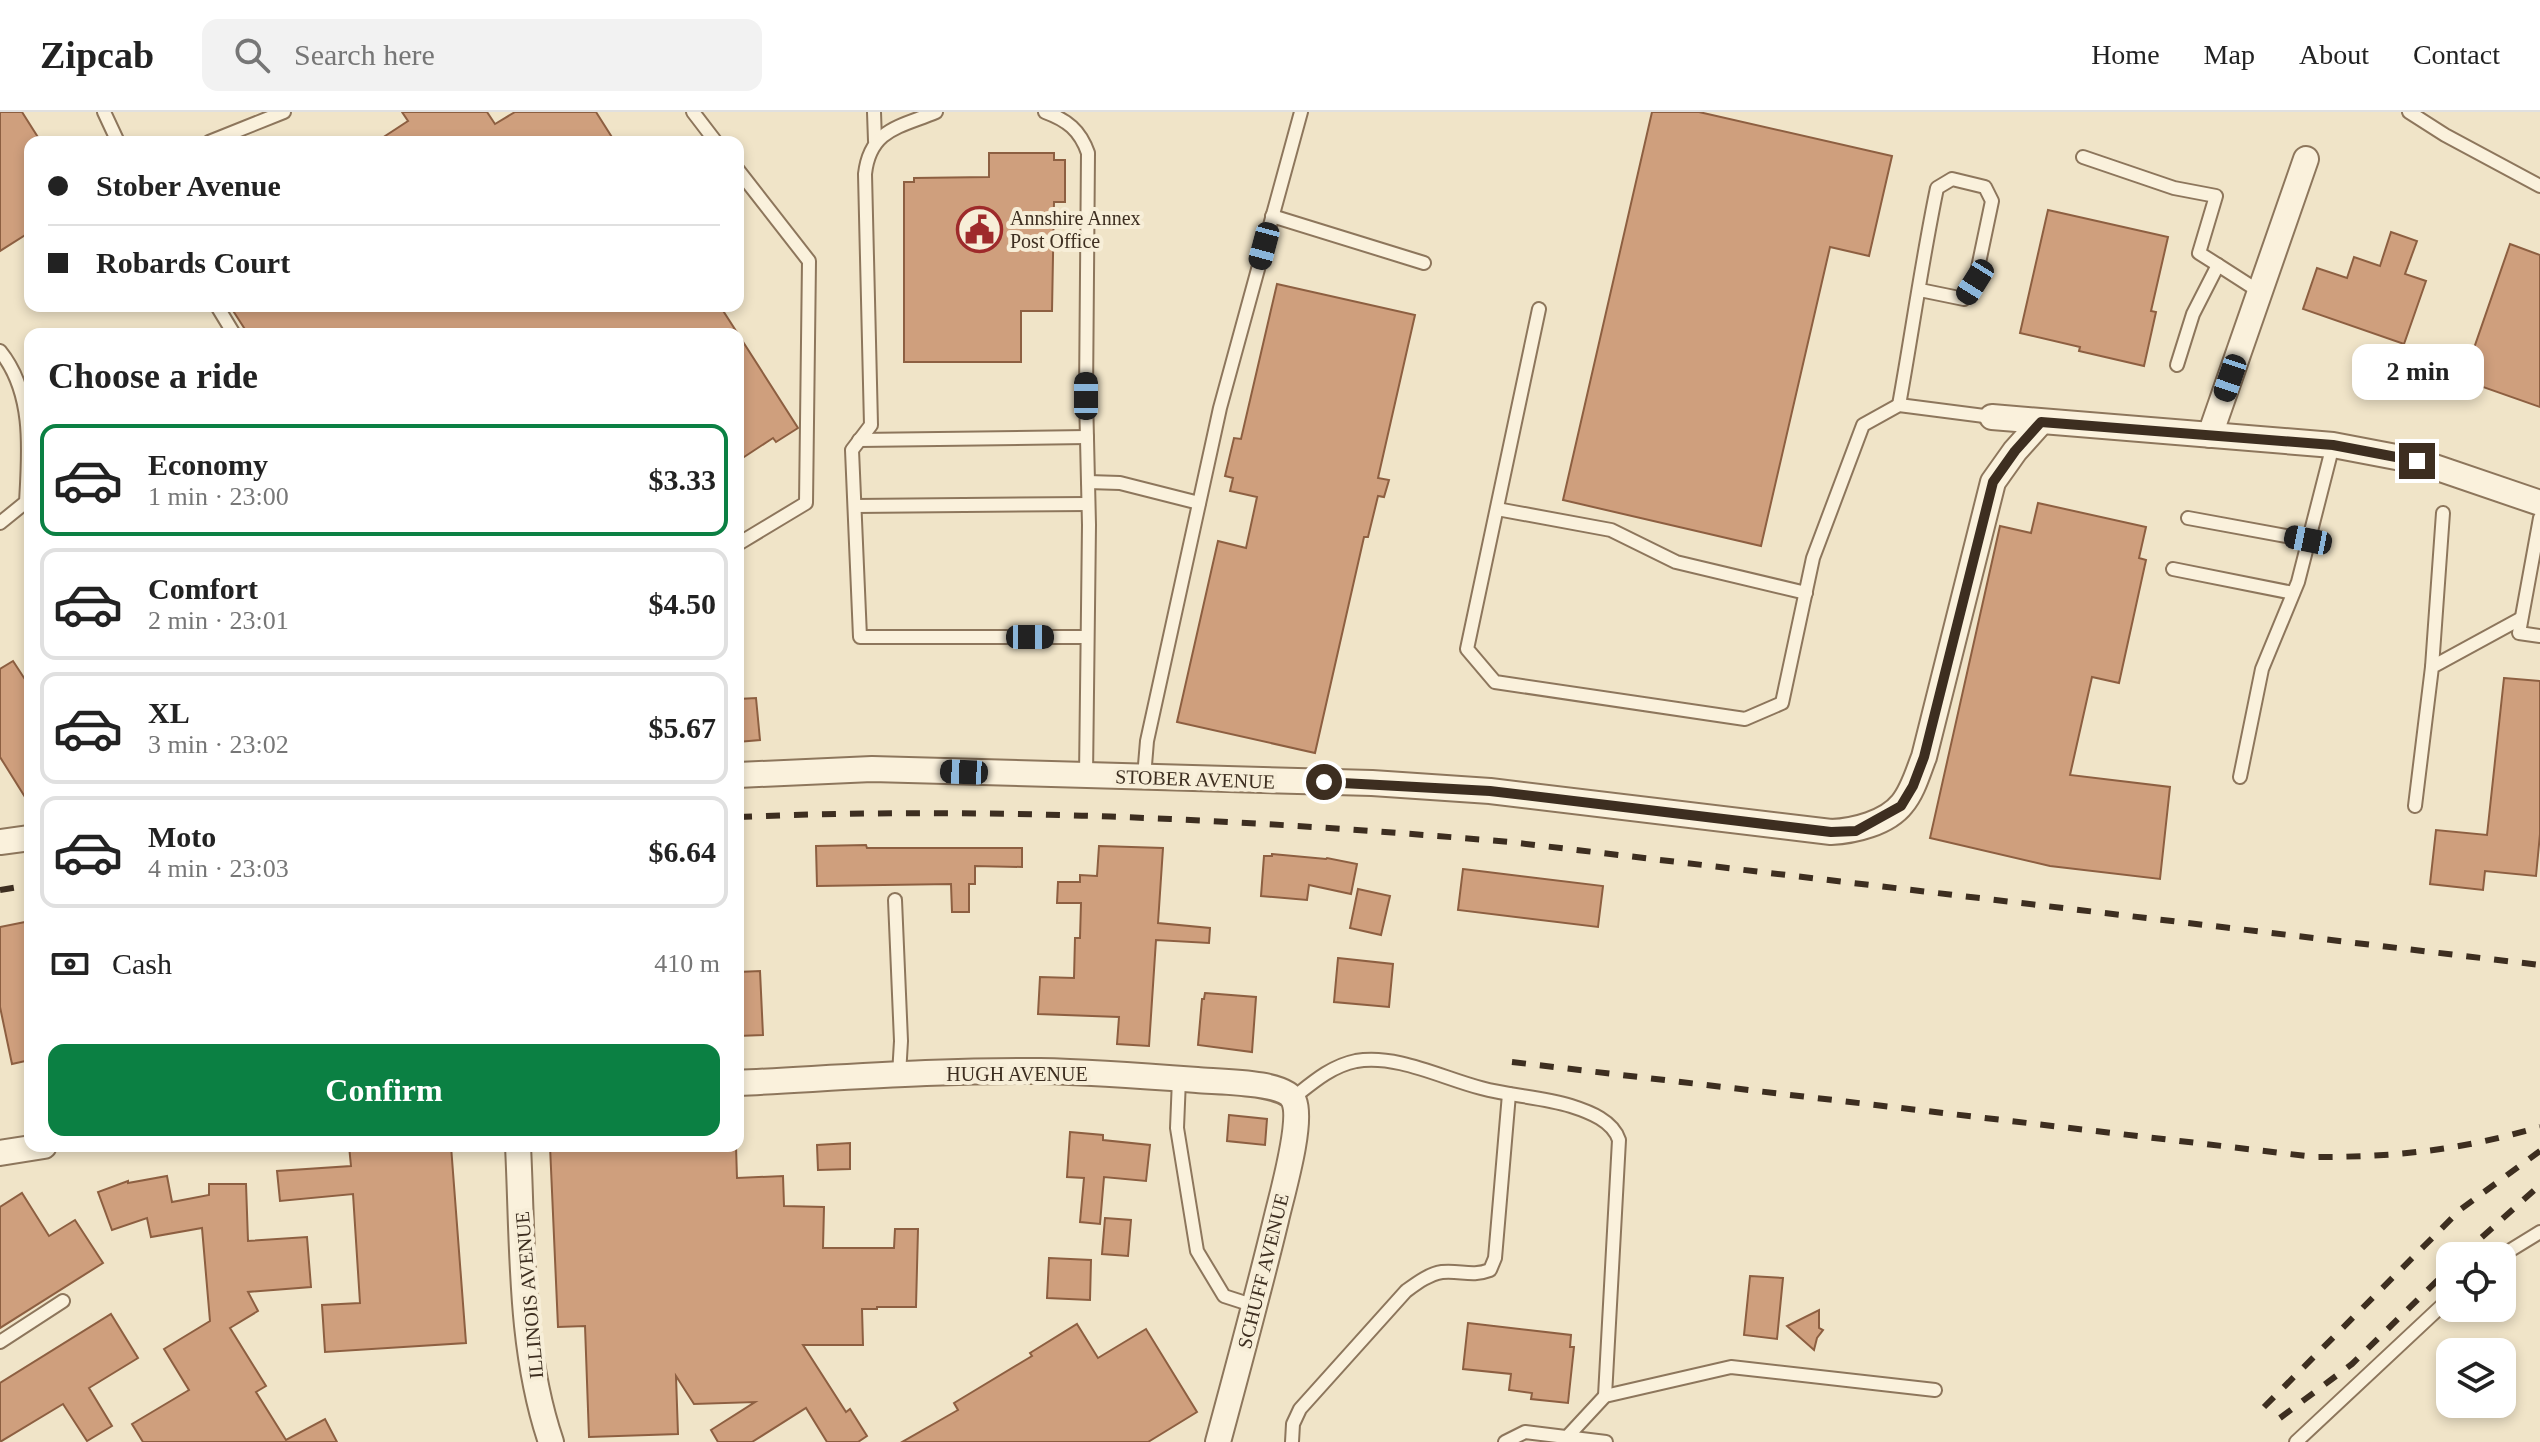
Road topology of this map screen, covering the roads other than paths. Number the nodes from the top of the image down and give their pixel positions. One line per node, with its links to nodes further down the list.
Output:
1 (104, 112): 9 (lane)
2 (284, 112): 10 (lane)
3 (693, 112): 11 (lane)
4 (874, 112): 12 (lane)
5 (936, 112): 12 (lane)
6 (1045, 112): 30 (lane)
7 (1301, 112): 17 (lane)
8 (2409, 112): 16 (lane)
9 (115, 136)
10 (224, 136)
11 (711, 136)
12 (875, 141): 31 (lane)
13 (2083, 157): 19 (lane)
14 (2306, 159): 21 (street)
15 (744, 178): 44 (lane)
16 (2540, 186)
17 (1272, 216): 18 (lane); 34 (lane)
18 (1424, 263)
19 (2218, 265): 21 (lane); 24 (lane)
20 (1920, 290): 20 (lane); 26 (lane)
21 (2260, 292): 29 (street)
22 (1539, 309): 39 (lane)
23 (0, 351): 25 (lane)
24 (2177, 365)
25 (24, 398)
26 (1899, 405): 27 (lane); 47 (lane)
27 (1992, 417): 28 (street)
28 (2041, 422): 29 (street); 55 (street, STOBER AVENUE)
29 (2210, 435): 32 (street)
30 (1087, 437): 31 (lane); 33 (lane)
31 (859, 440): 38 (lane)
32 (2333, 445): 35 (street); 45 (lane)
33 (1088, 482): 34 (lane); 37 (lane)
34 (1199, 503): 55 (lane)
35 (2540, 503)
36 (24, 504): 43 (lane)
37 (1088, 504): 38 (lane); 51 (lane)
38 (855, 506): 51 (lane)
39 (1497, 509): 47 (lane); 47 (lane)
40 (2443, 513): 52 (lane)
41 (2188, 518): 45 (lane)
42 (2540, 518): 49 (lane)
43 (0, 523)
44 (744, 540)
45 (2308, 540): 48 (lane)
46 (2173, 569): 48 (lane)
47 (1806, 593)
48 (2293, 593): 56 (lane)
49 (2520, 619): 50 (lane); 52 (lane)
50 (2540, 636)
51 (1087, 637): 54 (lane)
52 (2432, 667): 57 (lane)
53 (744, 775): 54 (street, STOBER AVENUE)
54 (1086, 776): 55 (street, STOBER AVENUE)
55 (1144, 777)
56 (2240, 777)
57 (2415, 806)
58 (24, 839): 59 (street)
59 (0, 842)
60 (895, 900): 61 (lane)
61 (899, 1075): 62 (street, HUGH AVENUE); 63 (street, HUGH AVENUE)
62 (1179, 1079): 65 (street, HUGH AVENUE); 72 (lane)
63 (744, 1083)
64 (1509, 1094): 65 (lane); 76 (lane); 80 (lane)
65 (1293, 1098): 72 (street, SCHUFF AVENUE)
66 (24, 1149): 68 (street)
67 (518, 1152): 78 (street, ILLINOIS AVENUE)
68 (0, 1153)
69 (2540, 1232): 70 (lane)
70 (2516, 1247)
71 (63, 1301): 74 (lane)
72 (1255, 1306): 79 (street, SCHUFF AVENUE)
73 (2436, 1311): 83 (lane)
74 (0, 1342)
75 (1935, 1390): 76 (lane)
76 (1605, 1396): 77 (lane)
77 (1567, 1437): 81 (lane); 82 (lane)
78 (551, 1442)
79 (1218, 1442)
80 (1292, 1442)
81 (1505, 1442)
82 (1606, 1442)
83 (2296, 1442)

